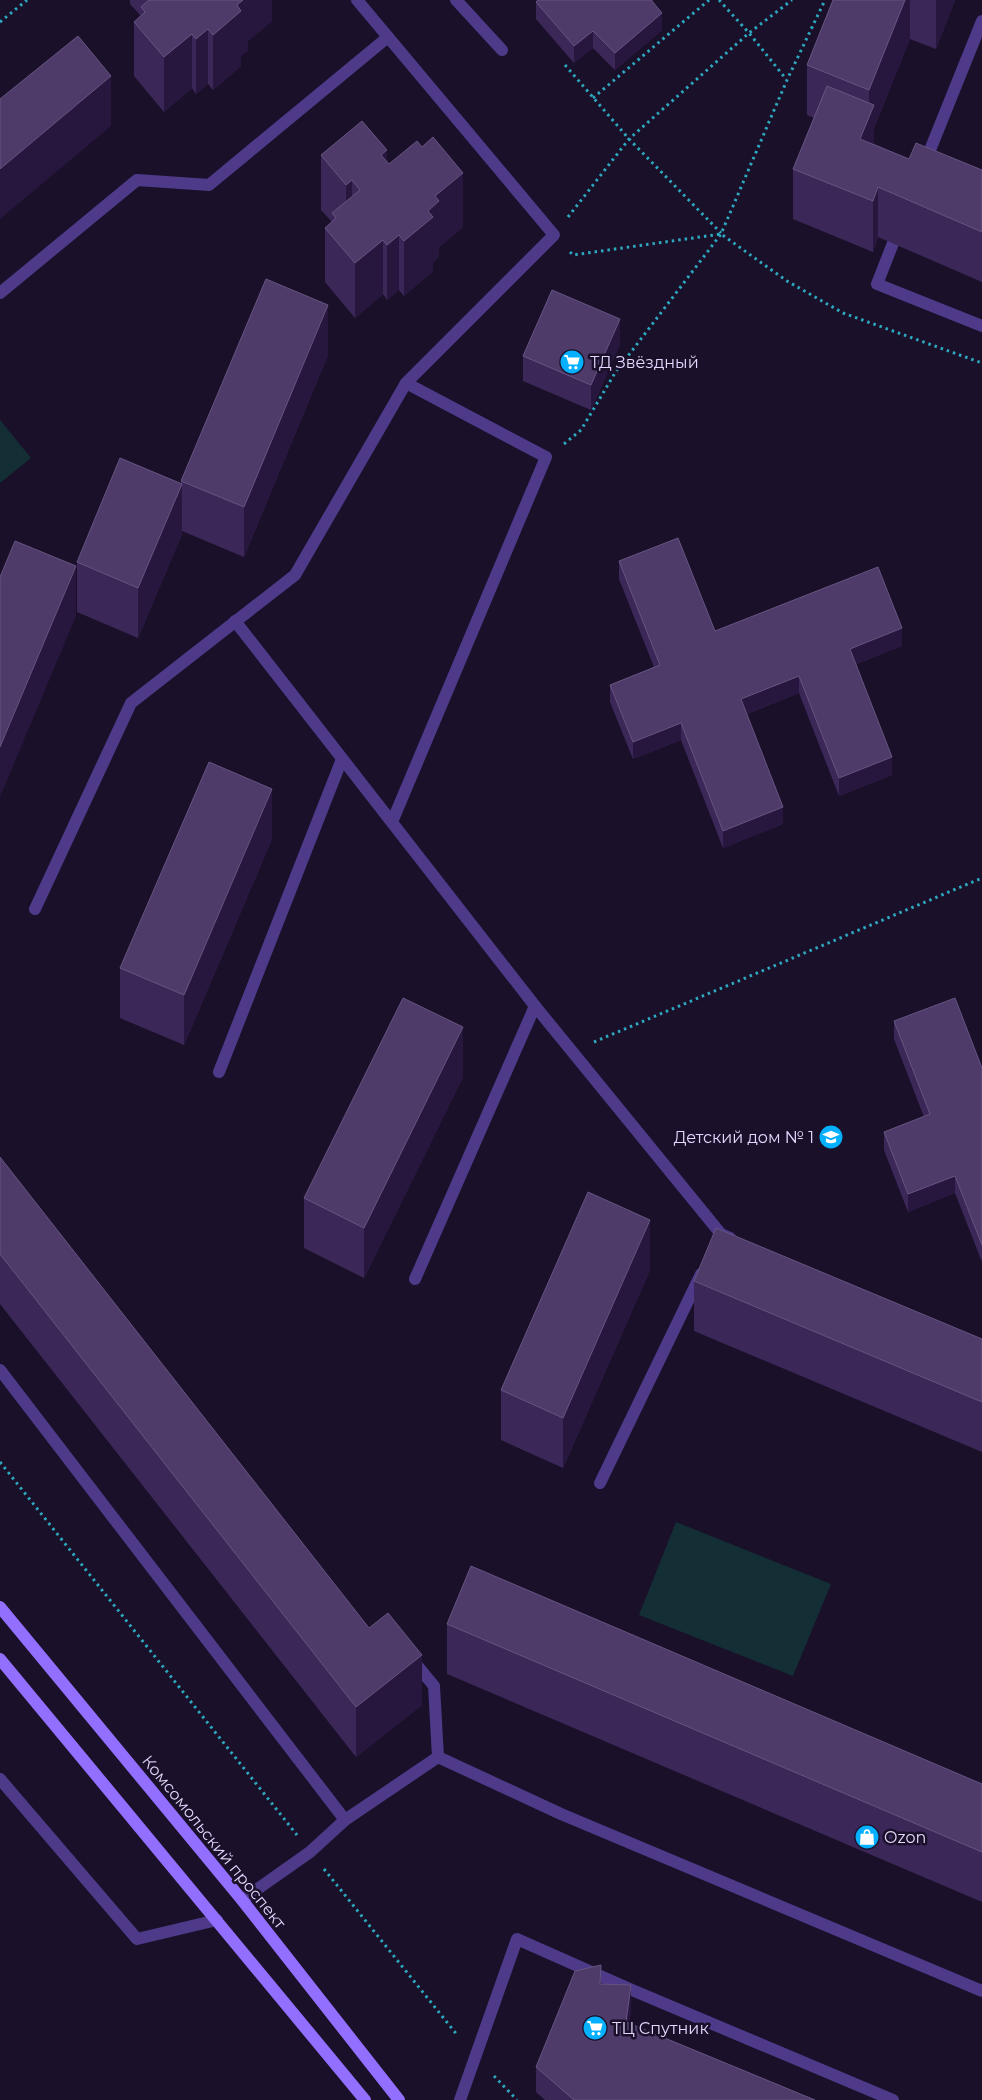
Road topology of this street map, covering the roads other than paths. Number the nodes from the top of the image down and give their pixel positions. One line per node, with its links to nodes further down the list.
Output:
1 (357, 0): 4 (lane)
2 (456, 0): 5 (lane)
3 (982, 21): 6 (lane)
4 (388, 37): 8 (lane); 10 (lane)
5 (502, 50)
6 (920, 175)
7 (902, 220): 9 (lane)
8 (0, 293)
9 (982, 326)
10 (406, 384): 11 (lane); 13 (lane)
11 (235, 621): 12 (lane); 14 (lane)
12 (342, 759): 13 (lane); 16 (lane)
13 (392, 822): 15 (lane)
14 (35, 910)
15 (535, 1006): 17 (lane); 19 (lane)
16 (219, 1072)
17 (739, 1241)
18 (708, 1260): 21 (lane)
19 (415, 1279)
20 (0, 1370): 27 (lane)
21 (600, 1483)
22 (0, 1607): 28 (main road, Комсомольский проспект)
23 (403, 1648): 25 (lane)
24 (0, 1659): 29 (main road)
25 (438, 1757): 27 (lane); 30 (lane)
26 (0, 1779): 29 (lane)
27 (345, 1820): 28 (lane)
28 (242, 1900): 32 (main road, Комсомольский проспект)
29 (217, 1920): 31 (main road)
30 (982, 1991)
31 (365, 2100)
32 (399, 2100)
33 (460, 2100): 34 (lane)
34 (893, 2100)

